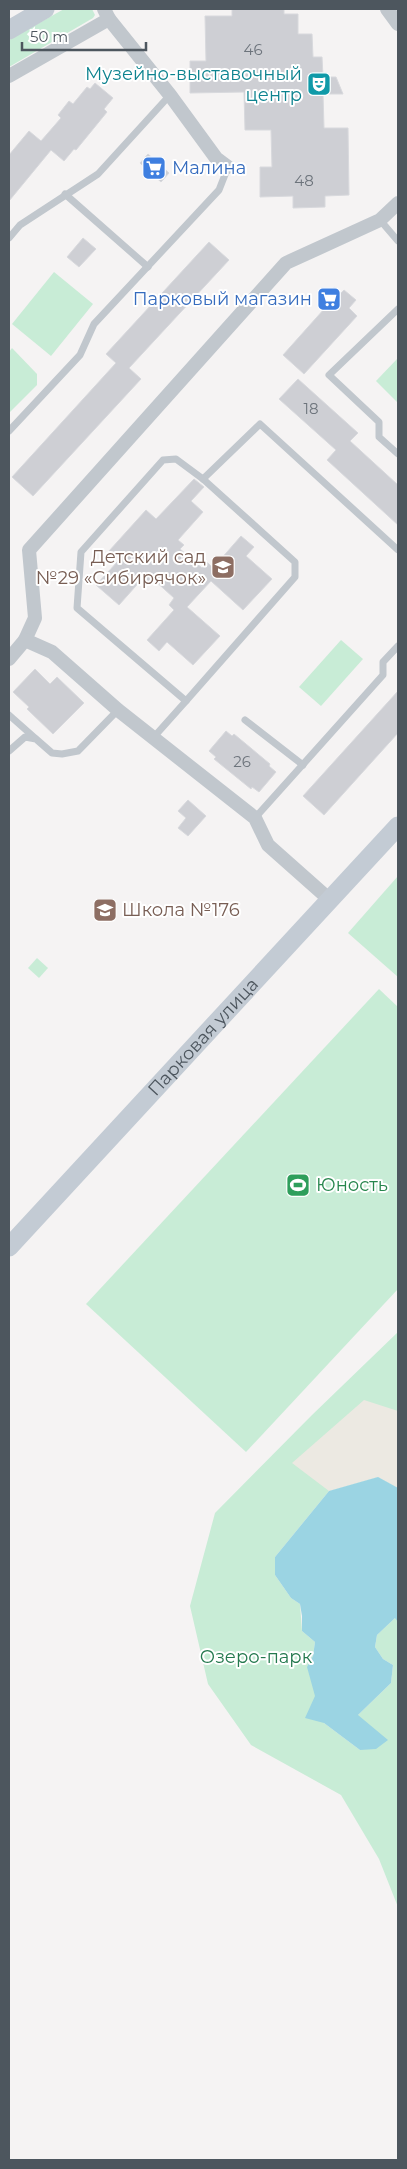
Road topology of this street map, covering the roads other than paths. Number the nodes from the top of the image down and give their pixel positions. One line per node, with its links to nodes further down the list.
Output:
1 (45, 9): 5 (street)
2 (387, 9): 4 (street)
3 (107, 14): 6 (street); 7 (street)
4 (398, 24)
5 (9, 30)
6 (9, 76)
7 (170, 95): 8 (street); 9 (lane)
8 (228, 167): 14 (lane)
9 (65, 194): 12 (lane); 14 (lane)
10 (398, 204): 11 (street)
11 (380, 220): 13 (lane); 20 (street)
12 (9, 238)
13 (398, 241)
14 (148, 266): 16 (lane)
15 (398, 309): 17 (lane)
16 (9, 431)
17 (398, 454)
18 (203, 479): 19 (lane); 23 (lane); 23 (lane)
19 (398, 550)
20 (25, 640): 22 (street); 24 (street)
21 (398, 646): 30 (lane)
22 (9, 659)
23 (186, 701): 27 (lane)
24 (118, 710): 27 (street); 28 (lane)
25 (9, 715): 28 (lane)
26 (245, 720): 30 (lane)
27 (153, 738): 31 (street)
28 (36, 739): 29 (lane)
29 (9, 751)
30 (303, 765): 31 (lane)
31 (255, 818): 33 (street)
32 (398, 826): 33 (street, Парковая улица)
33 (330, 900): 34 (street, Парковая улица)
34 (9, 1247)

